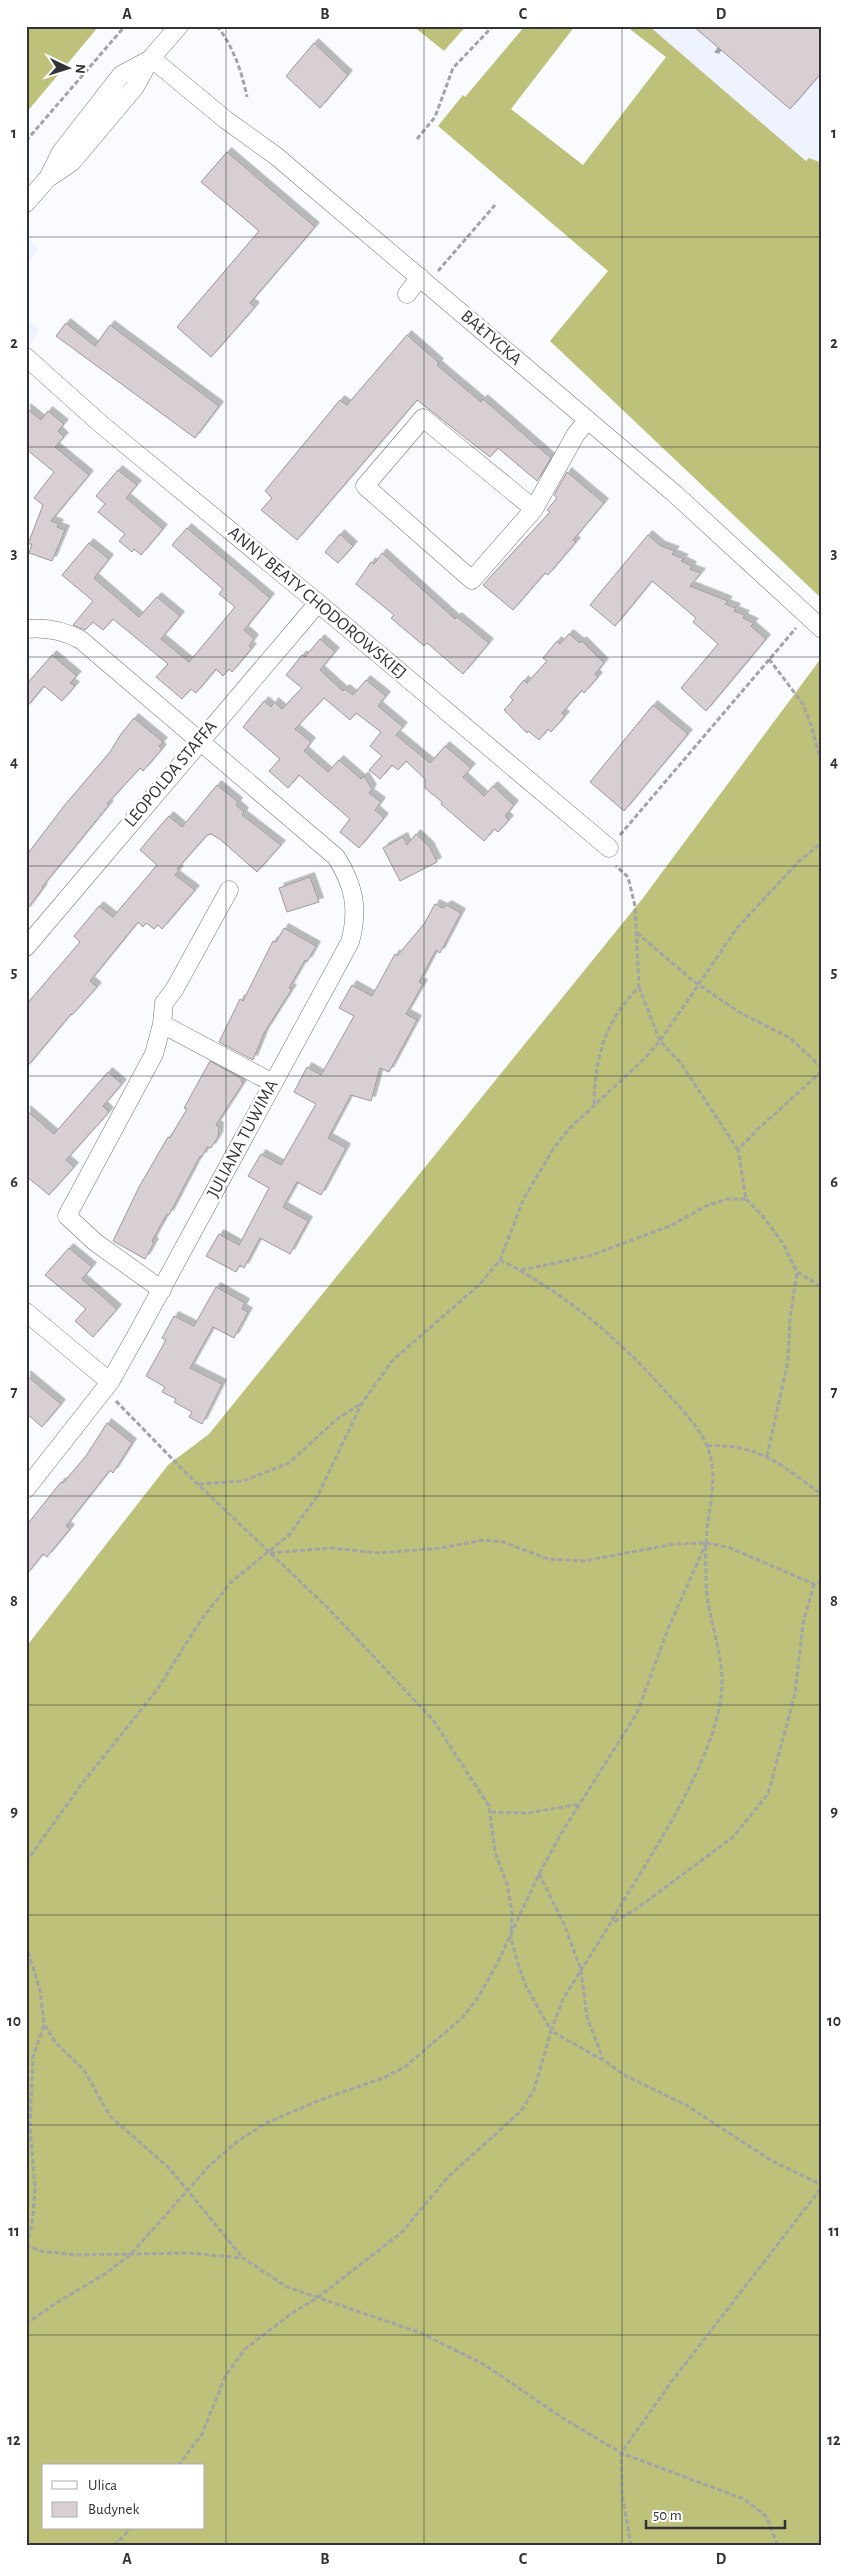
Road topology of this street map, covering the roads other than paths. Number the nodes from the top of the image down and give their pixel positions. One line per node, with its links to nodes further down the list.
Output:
1 (179, 26): 2 (street)
2 (152, 58): 3 (street); 4 (street, BAŁTYCKA)
3 (26, 203)
4 (428, 275): 5 (street); 7 (street, BAŁTYCKA)
5 (407, 294)
6 (26, 357): 9 (street, ANNY BEATY CHODOROWSKIEJ)
7 (588, 420): 8 (street); 11 (street, BAŁTYCKA)
8 (534, 509): 8 (street)
9 (318, 602): 12 (street, LEOPOLDA STAFFA); 13 (street, ANNY BEATY CHODOROWSKIEJ)
10 (26, 629): 12 (street)
11 (822, 629)
12 (199, 741): 15 (street, LEOPOLDA STAFFA); 17 (street, JULIANA TUWIMA)
13 (609, 848)
14 (229, 890): 16 (street)
15 (26, 947)
16 (162, 1024): 17 (street); 18 (street)
17 (274, 1083): 18 (street, JULIANA TUWIMA)
18 (162, 1290): 20 (street, JULIANA TUWIMA)
19 (26, 1312): 20 (street)
20 (111, 1390): 21 (street, JULIANA TUWIMA)
21 (26, 1489)

